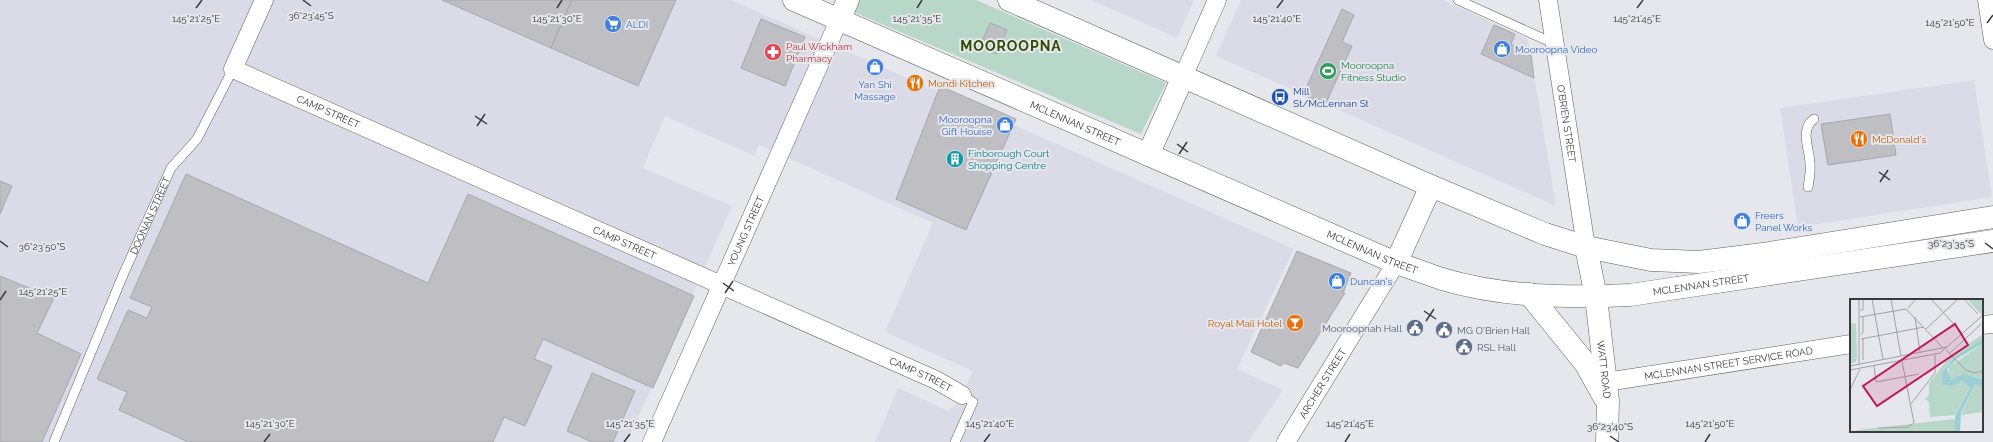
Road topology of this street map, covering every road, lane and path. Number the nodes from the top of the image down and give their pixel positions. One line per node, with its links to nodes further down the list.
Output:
1 (264, 0): 12 (street, DOONAN STREET)
2 (794, 0): 9 (main road, MCLENNAN STREET)
3 (848, 0): 9 (main road)
4 (1009, 0): 13 (main road)
5 (1217, 0): 13 (street)
6 (1458, 0): 11 (lane)
7 (1548, 0): 11 (street, O'BRIEN STREET)
8 (1987, 0): 10 (street)
9 (839, 20): 15 (main road, MCLENNAN STREET); 22 (street, YOUNG STREET)
10 (1993, 40)
11 (1555, 44): 20 (street, O'BRIEN STREET)
12 (233, 69): 22 (street, CAMP STREET); 31 (lane, DOONAN STREET)
13 (1183, 77): 15 (main road); 16 (main road)
14 (1814, 119): 17 (lane)
15 (1148, 155): 21 (main road, MCLENNAN STREET)
16 (1431, 186): 20 (main road); 21 (main road)
17 (1808, 187)
18 (1993, 217): 20 (main road)
19 (1993, 241): 24 (main road, MCLENNAN STREET)
20 (1586, 247): 24 (main road, WATT ROAD)
21 (1396, 263): 23 (main road, MCLENNAN STREET); 34 (street, ARCHER STREET)
22 (721, 286): 29 (street, CAMP STREET); 32 (street, YOUNG STREET)
23 (1529, 294): 24 (main road, MCLENNAN STREET); 30 (main road)
24 (1596, 297): 28 (main road, WATT ROAD)
25 (1993, 324): 26 (street)
26 (1983, 325)
27 (1850, 344): 28 (street, MCLENNAN STREET SERVICE ROAD)
28 (1606, 382): 30 (main road, WATT ROAD)
29 (962, 395): 33 (lane, CAMP STREET)
30 (1608, 409): 35 (main road, WATT ROAD)
31 (54, 442)
32 (652, 442)
33 (955, 442)
34 (1286, 442)
35 (1607, 442)

